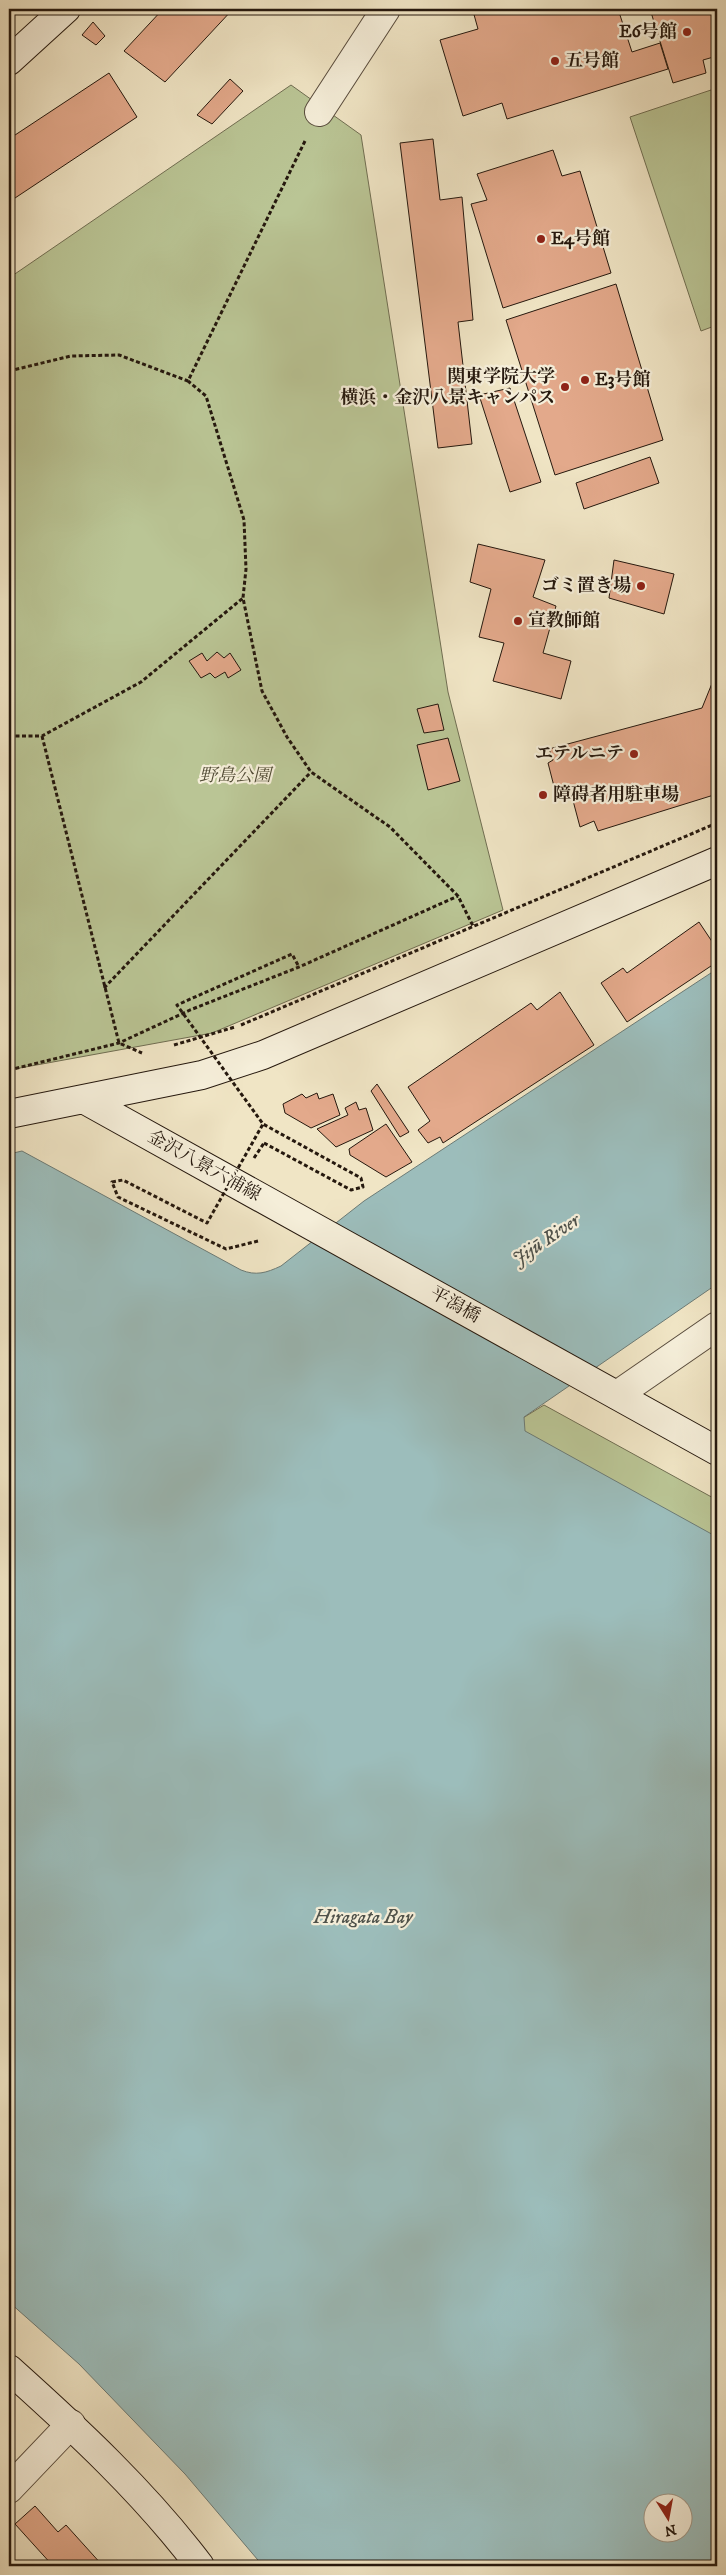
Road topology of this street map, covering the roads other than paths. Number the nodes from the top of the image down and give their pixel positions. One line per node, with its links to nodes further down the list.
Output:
1 (66, 9): 3 (street)
2 (386, 9): 4 (street)
3 (9, 62)
4 (320, 112)
5 (717, 861): 6 (street)
6 (85, 1100): 7 (street); 8 (street, 金沢八景六浦線)
7 (9, 1114)
8 (322, 1231): 10 (street, 平潟橋)
9 (717, 1326): 10 (street)
10 (618, 1395): 11 (street)
11 (717, 1451)
12 (9, 2369): 13 (street)
13 (71, 2424): 14 (street); 15 (street)
14 (9, 2489)
15 (200, 2566)

